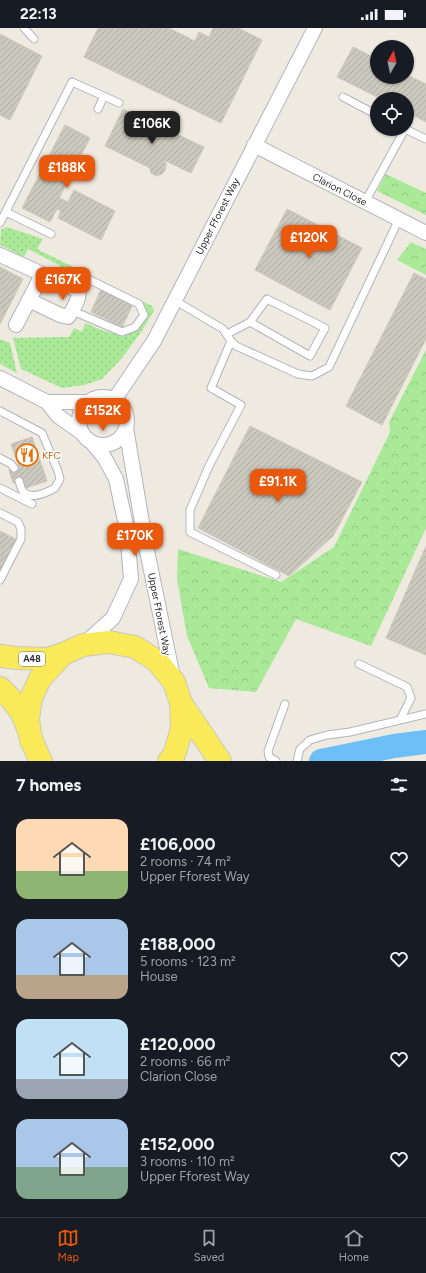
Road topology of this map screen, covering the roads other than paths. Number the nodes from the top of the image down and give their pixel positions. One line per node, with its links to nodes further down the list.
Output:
1 (24, 28): 3 (lane)
2 (315, 28): 12 (street, Upper Fforest Way)
3 (34, 39)
4 (104, 96): 6 (lane); 7 (lane); 14 (lane)
5 (343, 97): 8 (lane)
6 (119, 103)
7 (98, 109)
8 (370, 110)
9 (414, 133): 11 (lane)
10 (401, 136): 13 (lane)
11 (426, 139)
12 (254, 145): 13 (street, Clarion Close); 23 (street, Upper Fforest Way)
13 (365, 202): 15 (street, Clarion Close)
14 (6, 212): 16 (lane); 18 (lane)
15 (399, 219): 17 (street, Clarion Close); 28 (lane)
16 (0, 223)
17 (426, 233)
18 (51, 234)
19 (0, 256): 20 (street)
20 (42, 274): 21 (street); 22 (street)
21 (59, 282): 24 (street); 24 (lane)
22 (29, 300): 24 (street); 26 (street)
23 (174, 300): 27 (lane); 30 (street, Upper Fforest Way)
24 (73, 311)
25 (250, 322): 25 (lane); 27 (lane)
26 (16, 325)
27 (227, 334): 28 (lane)
28 (231, 341): 43 (lane)
29 (0, 378): 31 (street)
30 (114, 400): 32 (street); 34 (street)
31 (47, 402): 32 (street); 35 (street)
32 (88, 402): 35 (street)
33 (0, 411): 39 (lane)
34 (126, 428): 36 (street); 49 (street, Upper Fforest Way)
35 (82, 433): 36 (street)
36 (93, 444): 45 (street)
37 (0, 458): 38 (lane)
38 (14, 468)
39 (19, 481)
40 (0, 488): 41 (lane)
41 (32, 504)
42 (0, 513): 44 (lane)
43 (276, 575)
44 (0, 580)
45 (84, 645): 46 (main road); 49 (main road)
46 (63, 654): 47 (main road, A48); 55 (main road)
47 (0, 656)
48 (359, 664): 54 (lane)
49 (174, 682): 51 (main road)
50 (0, 688): 55 (main road)
51 (181, 703): 57 (main road); 58 (main road)
52 (285, 704): 59 (lane)
53 (426, 714): 54 (lane)
54 (400, 720): 60 (lane)
55 (32, 740): 56 (main road)
56 (42, 761)
57 (169, 761)
58 (220, 761)
59 (276, 761)
60 (297, 761)

